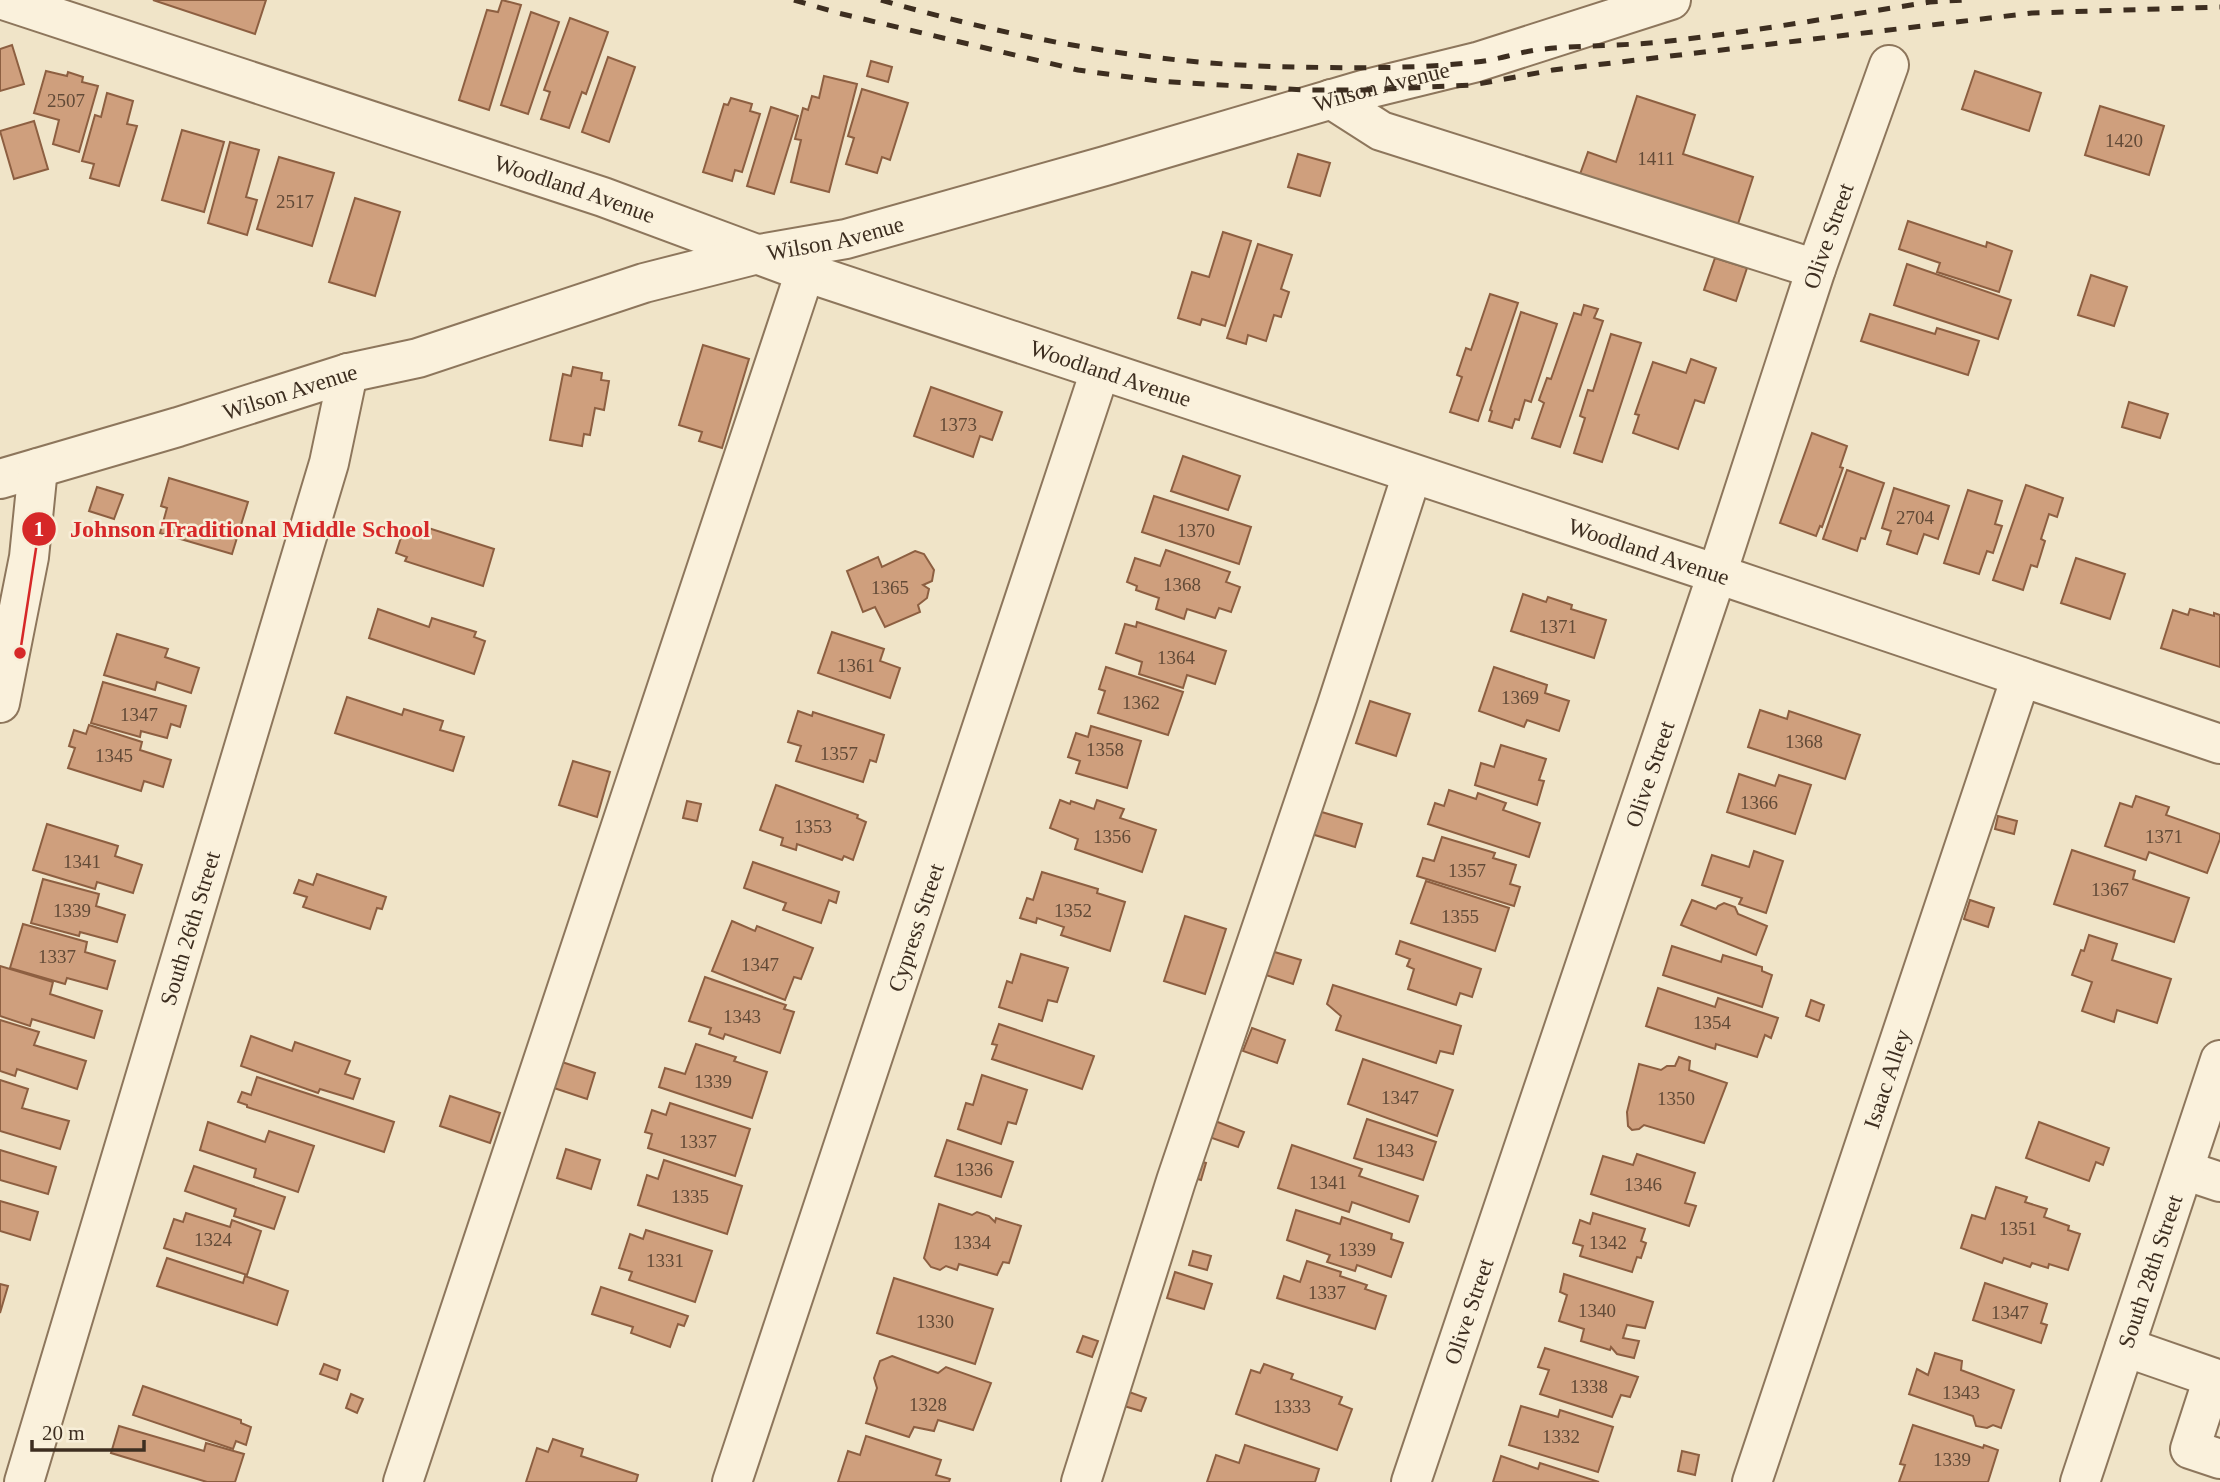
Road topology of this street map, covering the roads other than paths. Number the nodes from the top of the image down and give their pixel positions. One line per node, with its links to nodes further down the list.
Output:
1 (3, 0): 5 (street, Woodland Avenue)
2 (1671, 0): 4 (street, Wilson Avenue)
3 (1889, 65): 6 (street, Olive Street)
4 (1331, 99): 5 (street, Wilson Avenue); 6 (street)
5 (754, 255): 7 (street, Woodland Avenue); 9 (street, Wilson Avenue)
6 (1816, 269): 13 (street, Olive Street)
7 (805, 272): 8 (street, Woodland Avenue); 24 (street)
8 (1100, 371): 11 (street, Woodland Avenue); 25 (street, Cypress Street)
9 (348, 373): 10 (street, Wilson Avenue); 23 (street, South 26th Street)
10 (38, 468): 12 (street, Wilson Avenue); 15 (street)
11 (1412, 474): 13 (street, Woodland Avenue); 26 (street)
12 (0, 479)
13 (1717, 574): 14 (street, Woodland Avenue); 27 (street, Olive Street)
14 (2021, 677): 16 (street, Woodland Avenue); 28 (street, Isaac Alley)
15 (0, 703)
16 (2220, 744)
17 (2220, 1060): 18 (street, South 28th Street)
18 (2184, 1170): 19 (street); 20 (street, South 28th Street)
19 (2220, 1182)
20 (2125, 1347): 21 (street); 29 (street, South 28th Street)
21 (2216, 1379): 22 (street)
22 (2220, 1459)
23 (24, 1482)
24 (403, 1482)
25 (732, 1482)
26 (1081, 1482)
27 (1411, 1482)
28 (1752, 1482)
29 (2080, 1482)

